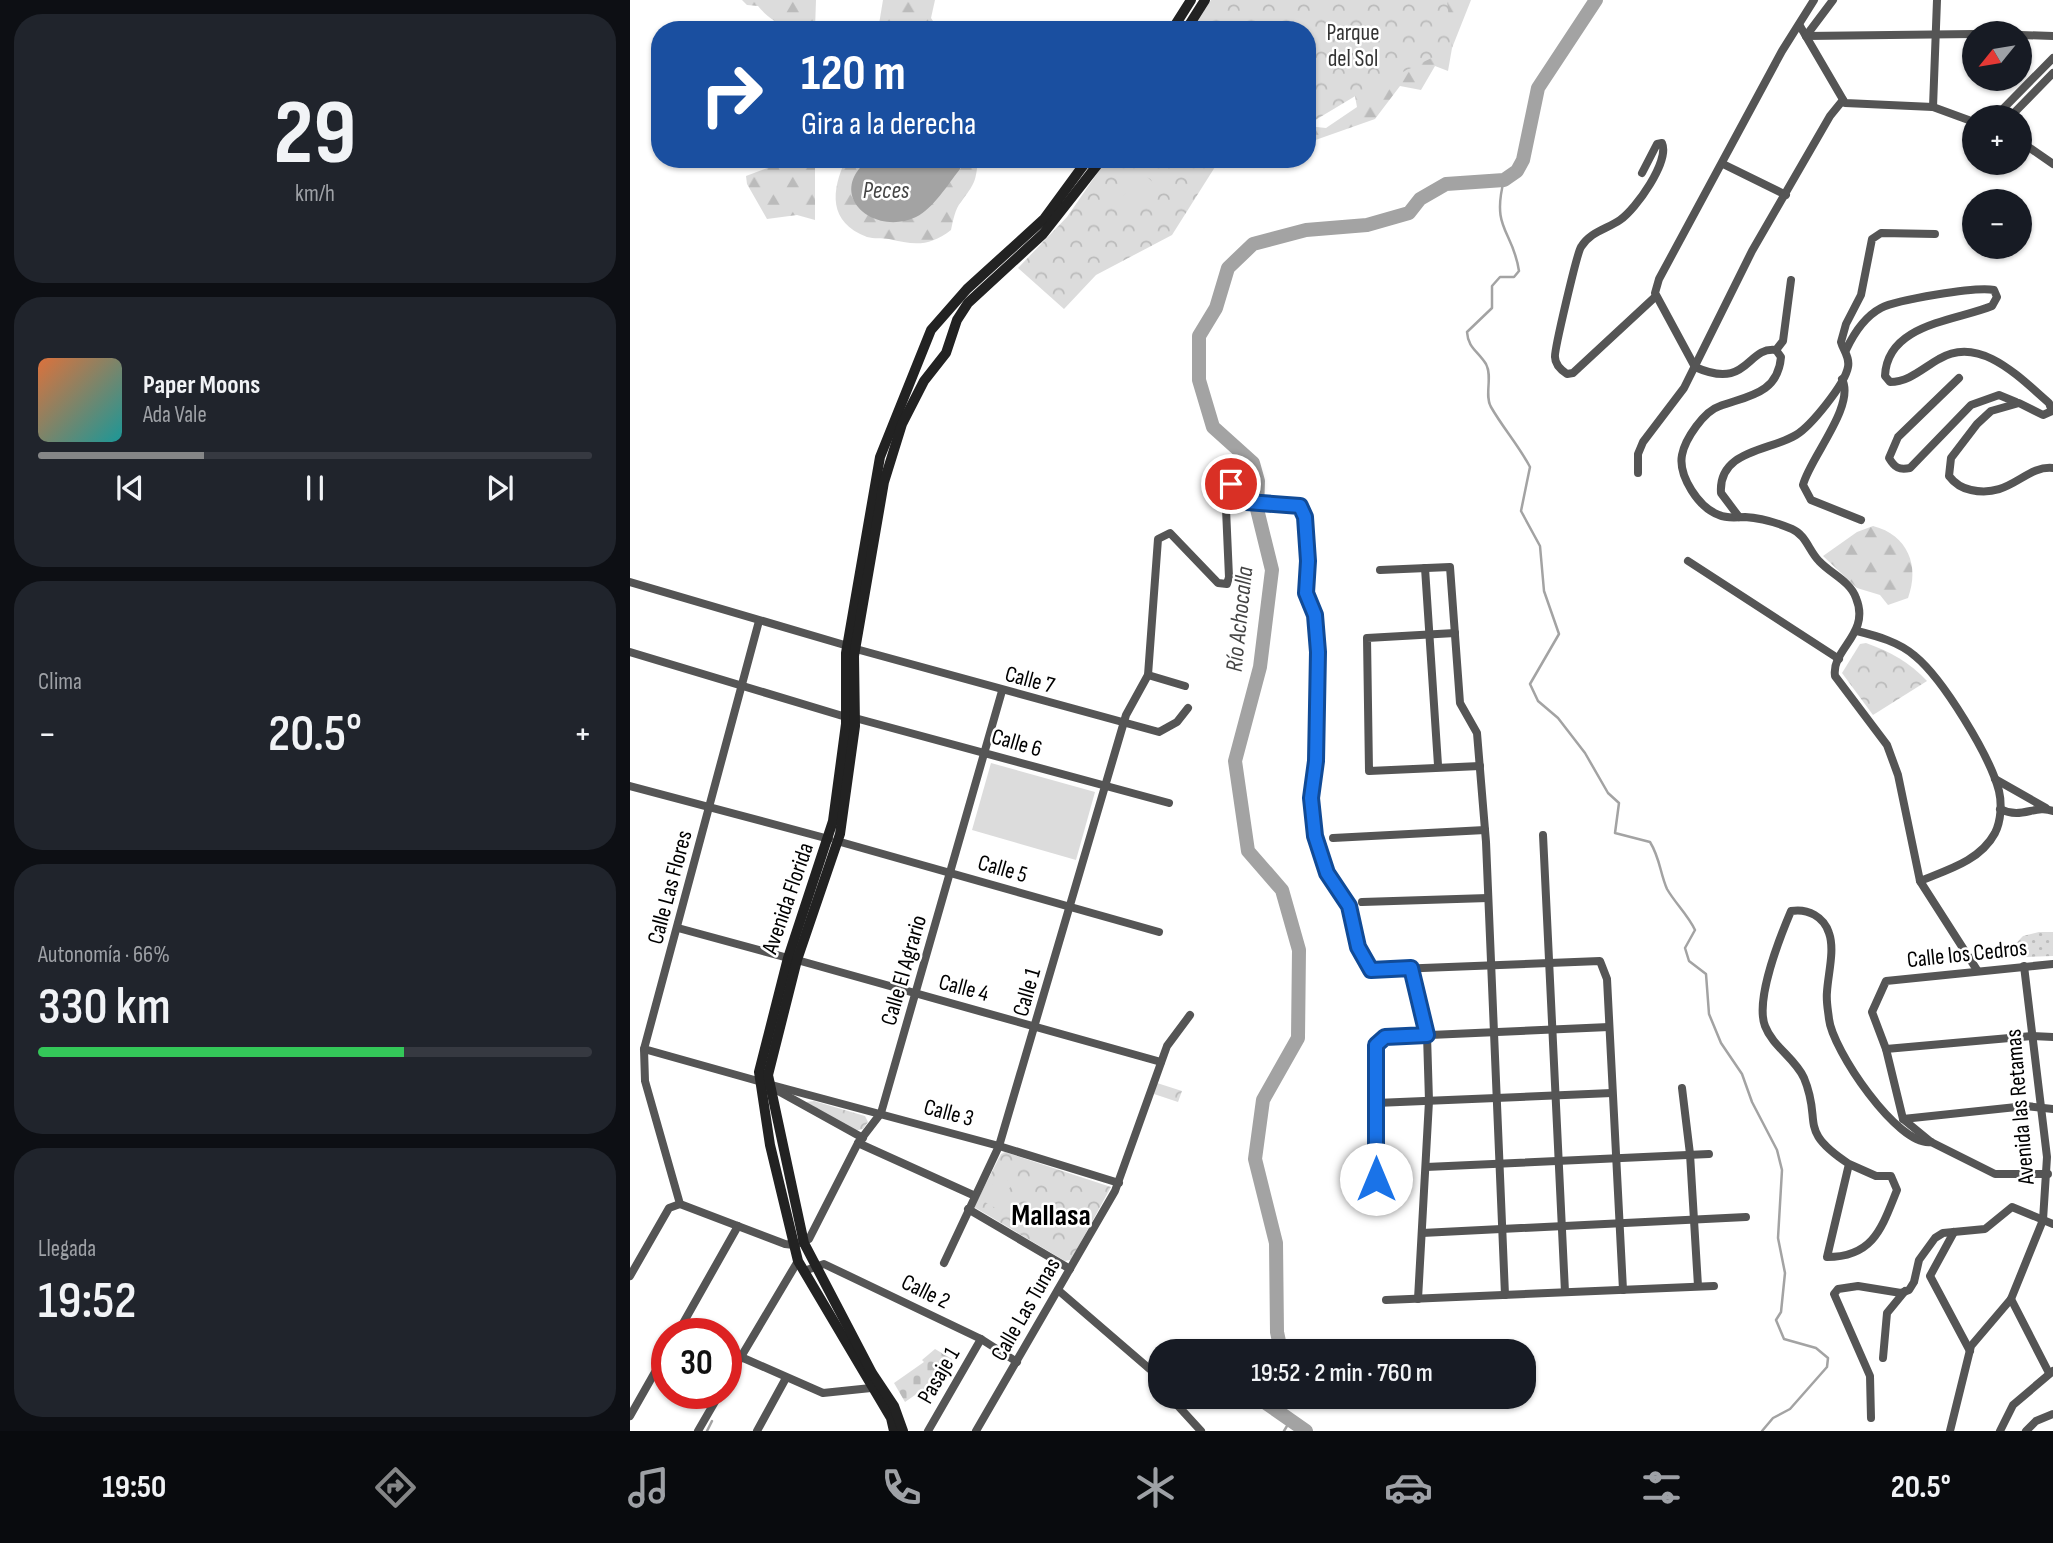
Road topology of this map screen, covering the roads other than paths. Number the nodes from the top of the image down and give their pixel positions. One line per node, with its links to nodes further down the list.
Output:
1 (1191, 0): 6 (main road)
2 (1205, 0): 7 (main road)
3 (1814, 0): 8 (street)
4 (1833, 0): 12 (street)
5 (1937, 0): 10 (street)
6 (1178, 21)
7 (1192, 21)
8 (1800, 26): 12 (street); 22 (street)
9 (1962, 34): 10 (street)
10 (1937, 35): 12 (street); 19 (street)
11 (2032, 35): 13 (street)
12 (1806, 36): 16 (street)
13 (2053, 36)
14 (2053, 58): 17 (street)
15 (2053, 73): 18 (street)
16 (1843, 100): 19 (street); 27 (street)
17 (2007, 105)
18 (2022, 105)
19 (1933, 107): 20 (street)
20 (1962, 118)
21 (2032, 149): 23 (street)
22 (1723, 164): 27 (street); 30 (street)
23 (2053, 164)
24 (1081, 168): 31 (main road, Avenida Florida)
25 (1095, 168): 32 (main road, Avenida Florida)
26 (1642, 173): 30 (street)
27 (1786, 195): 37 (street)
28 (1935, 234): 34 (street)
29 (1791, 280): 33 (street)
30 (1655, 297): 37 (street)
31 (938, 325): 32 (main road); 35 (main road, Avenida Florida)
32 (953, 333): 36 (main road, Avenida Florida)
33 (1776, 350): 37 (street); 44 (street)
34 (1846, 350): 38 (street); 41 (street)
35 (921, 358): 36 (main road); 54 (main road, Avenida Florida)
36 (937, 366): 54 (main road, Avenida Florida)
37 (1695, 367): 43 (street)
38 (1842, 379): 44 (street); 45 (street)
39 (1959, 379): 40 (street)
40 (2019, 403): 41 (street); 42 (street)
41 (2053, 412)
42 (2053, 468)
43 (1638, 473)
44 (1739, 517): 51 (street)
45 (1861, 520)
46 (1688, 561): 56 (street)
47 (1425, 568): 48 (street); 52 (street); 53 (street)
48 (1380, 570)
49 (630, 582): 50 (street, Calle 7)
50 (760, 621): 54 (street, Calle 7); 58 (street, Calle Las Flores)
51 (1857, 631): 56 (street); 67 (street)
52 (1455, 634): 53 (street); 66 (street)
53 (1431, 635): 65 (street); 65 (street)
54 (852, 648): 60 (street, Calle 7); 62 (main road, Avenida Florida)
55 (630, 652): 58 (street, Calle 6)
56 (1839, 659): 79 (street)
57 (1148, 675): 59 (street); 63 (street, Calle 1); 90 (street)
58 (742, 686): 62 (street, Calle 6); 71 (street, Calle Las Flores)
59 (1185, 686)
60 (1002, 691): 63 (street, Calle 7); 64 (street, Calle El Agrario)
61 (1188, 708): 63 (street, Calle 7)
62 (850, 717): 64 (street, Calle 6); 77 (main road, Avenida Florida)
63 (1124, 723): 69 (street, Calle 1)
64 (984, 753): 69 (street, Calle 6); 78 (street, Calle El Agrario)
65 (1438, 765): 66 (street)
66 (1480, 766): 74 (street)
67 (1995, 779): 72 (street); 73 (street)
68 (630, 786): 71 (street, Calle 5)
69 (1106, 787): 70 (street, Calle 6); 82 (street, Calle 1)
70 (1169, 803)
71 (710, 806): 77 (street, Calle 5); 83 (street, Calle Las Flores)
72 (2000, 810): 73 (street); 79 (street)
73 (2049, 810)
74 (1485, 830): 76 (street); 80 (street)
75 (1543, 835): 86 (street)
76 (1333, 838)
77 (833, 840): 78 (street, Calle 5); 85 (main road, Avenida Florida)
78 (951, 873): 82 (street, Calle 5); 92 (street, Calle El Agrario)
79 (1920, 881): 91 (street)
80 (1488, 898): 81 (street); 87 (street)
81 (1362, 902)
82 (1070, 908): 84 (street, Calle 5); 94 (street, Calle 1)
83 (678, 928): 85 (street, Calle 4); 101 (street, Calle Las Flores)
84 (1159, 932)
85 (793, 959): 92 (street, Calle 4); 104 (main road, Avenida Florida)
86 (1550, 961): 87 (street); 95 (street); 96 (street)
87 (1490, 964): 90 (street); 97 (street)
88 (2053, 964): 89 (street, Calle los Cedros)
89 (2024, 966): 91 (street, Calle los Cedros); 99 (street, Avenida las Retamas)
90 (1411, 968): 98 (street)
91 (1977, 970): 102 (street, Calle los Cedros)
92 (916, 993): 94 (street, Calle 4); 113 (street, Calle El Agrario)
93 (1190, 1015): 103 (street, Calle Las Tunas)
94 (1036, 1027): 103 (street, Calle 4); 117 (street, Calle 1)
95 (1609, 1027): 96 (street); 106 (street)
96 (1553, 1029): 97 (street); 107 (street)
97 (1493, 1032): 98 (street); 108 (street)
98 (1427, 1035): 109 (street); 110 (street)
99 (2032, 1035): 100 (street); 102 (street); 111 (street, Avenida las Retamas)
100 (2053, 1037)
101 (644, 1049): 104 (street, Calle 3); 128 (street, Calle Las Flores)
102 (1886, 1049): 114 (street)
103 (1161, 1062): 126 (street, Calle Las Tunas)
104 (763, 1082): 113 (street, Calle 3); 115 (street); 141 (main road, Avenida Florida)
105 (1682, 1088): 118 (street)
106 (1612, 1093): 107 (street); 120 (street)
107 (1556, 1095): 108 (street); 121 (street)
108 (1496, 1098): 109 (street); 122 (street)
109 (1429, 1101): 110 (street); 124 (street)
110 (1376, 1103): 129 (street)
111 (2040, 1106): 112 (street); 114 (street); 125 (street, Avenida las Retamas)
112 (2053, 1109)
113 (881, 1113): 115 (street, Calle El Agrario); 117 (street, Calle 3)
114 (1903, 1119): 116 (street)
115 (861, 1141): 127 (street); 141 (street, Calle El Agrario)
116 (1931, 1142): 123 (street); 125 (street)
117 (999, 1146): 126 (street, Calle 3); 127 (street, Calle 1)
118 (1690, 1154): 119 (street); 120 (street); 132 (street)
119 (1709, 1154)
120 (1616, 1158): 121 (street); 134 (street)
121 (1559, 1160): 122 (street); 137 (street)
122 (1499, 1163): 124 (street); 138 (street)
123 (1849, 1164): 123 (street)
124 (1426, 1167): 140 (street)
125 (2048, 1174): 133 (street, Avenida las Retamas)
126 (1119, 1184): 145 (street, Calle Las Tunas)
127 (973, 1195): 130 (street, Calle 1)
128 (680, 1204): 136 (street); 146 (street)
129 (1377, 1204)
130 (968, 1209): 143 (street, Calle 1); 145 (street)
131 (1746, 1217): 132 (street)
132 (1694, 1220): 134 (street); 147 (street)
133 (2043, 1220): 135 (street); 139 (street); 155 (street, Avenida las Retamas)
134 (1619, 1223): 137 (street); 150 (street)
135 (2053, 1224)
136 (738, 1226): 141 (street); 157 (street)
137 (1562, 1226): 138 (street); 152 (street)
138 (1502, 1229): 140 (street); 153 (street)
139 (1954, 1232): 151 (street); 159 (street)
140 (1422, 1233): 154 (street)
141 (799, 1244): 142 (main road, Avenida Florida); 144 (main road, Avenida Florida)
142 (798, 1261): 144 (main road); 160 (street)
143 (944, 1263)
144 (809, 1265): 158 (street, Calle 2); 168 (main road, Avenida Florida)
145 (1070, 1269): 149 (street, Calle Las Tunas)
146 (630, 1276)
147 (1698, 1286): 148 (street); 150 (street)
148 (1714, 1286)
149 (1058, 1290): 163 (street, Calle Las Tunas); 164 (street)
150 (1623, 1290): 152 (street)
151 (1906, 1291): 162 (street); 173 (street)
152 (1565, 1292): 153 (street)
153 (1505, 1295): 154 (street)
154 (1419, 1299): 156 (street)
155 (2011, 1299): 159 (street, Avenida las Retamas); 165 (street)
156 (1386, 1300)
157 (686, 1318)
158 (981, 1339): 163 (street, Calle 2); 178 (street, Pasaje 1)
159 (1970, 1351): 181 (street, Avenida las Retamas)
160 (742, 1355)
161 (742, 1357): 166 (street)
162 (1883, 1358)
163 (1017, 1362): 179 (street, Calle Las Tunas)
164 (1148, 1368)
165 (2051, 1372): 182 (street)
166 (786, 1377): 168 (street); 175 (street)
167 (651, 1379): 172 (street)
168 (875, 1385): 176 (main road, Avenida Florida); 177 (main road, Avenida Florida)
169 (711, 1409): 174 (street)
170 (1181, 1409): 180 (street)
171 (2053, 1414): 183 (street)
172 (630, 1416)
173 (1871, 1418)
174 (698, 1431)
175 (757, 1431)
176 (894, 1431)
177 (903, 1431)
178 (928, 1431)
179 (976, 1431)
180 (1201, 1431)
181 (1950, 1431)
182 (2000, 1431)
183 (2026, 1431)

